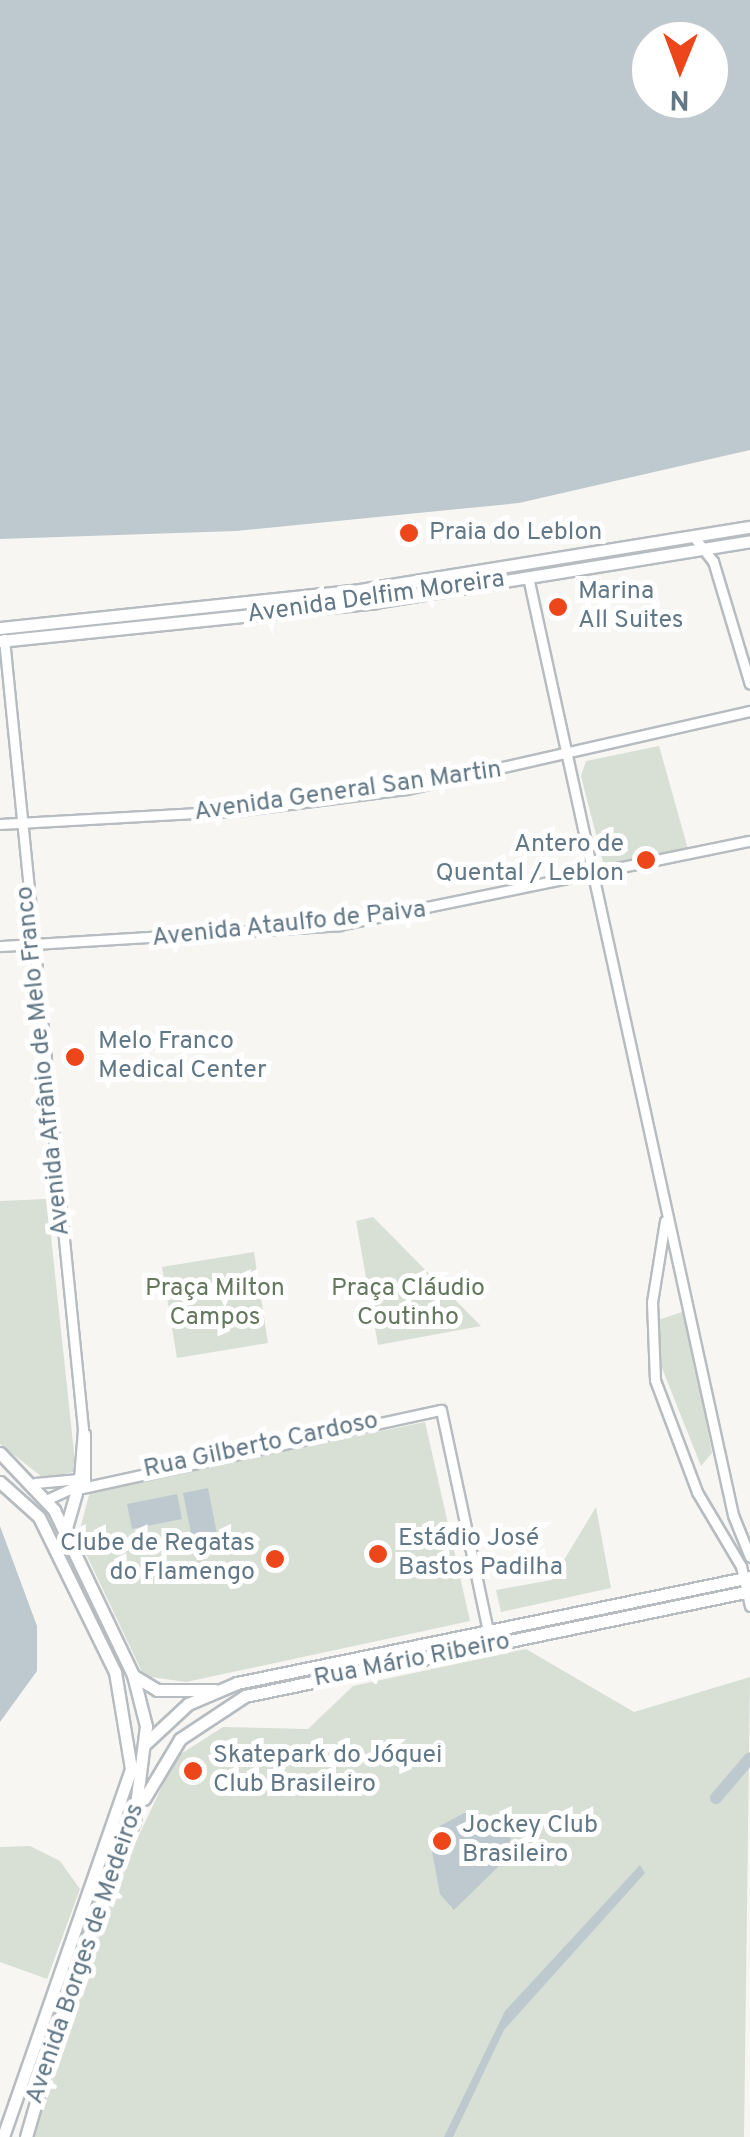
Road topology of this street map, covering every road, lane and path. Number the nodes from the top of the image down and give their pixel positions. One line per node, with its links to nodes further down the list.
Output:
1 (750, 528): 2 (highway, Avenida Delfim Moreira)
2 (694, 536): 4 (main road); 5 (highway, Avenida Delfim Moreira)
3 (750, 541): 4 (highway, Avenida Delfim Moreira)
4 (708, 548): 6 (highway, Avenida Delfim Moreira); 8 (main road)
5 (589, 554): 6 (highway); 7 (highway, Avenida Delfim Moreira)
6 (528, 577): 7 (highway, Avenida Delfim Moreira); 10 (main road)
7 (1, 636): 11 (main road, Avenida Afrânio de Melo Franco)
8 (750, 684)
9 (750, 710): 10 (main road, Avenida General San Martin)
10 (566, 757): 11 (main road, Avenida General San Martin); 14 (main road)
11 (22, 823): 12 (main road, Avenida General San Martin); 16 (main road, Avenida Afrânio de Melo Franco)
12 (0, 824)
13 (750, 841): 14 (main road, Avenida Ataulfo de Paiva)
14 (592, 877): 16 (main road, Avenida Ataulfo de Paiva); 17 (main road)
15 (0, 946): 16 (main road, Avenida Ataulfo de Paiva)
16 (33, 946): 18 (main road, Avenida Afrânio de Melo Franco)
17 (666, 1206): 25 (main road); 26 (main road)
18 (83, 1430): 21 (main road, Avenida Afrânio de Melo Franco); 22 (main road, Avenida Afrânio de Melo Franco)
19 (0, 1453): 21 (highway, Avenida Borges de Medeiros)
20 (2, 1482): 23 (highway); 34 (highway, Avenida Borges de Medeiros)
21 (35, 1484): 23 (highway, Avenida Borges de Medeiros)
22 (79, 1490): 23 (main road); 24 (highway); 29 (main road, Rua Gilberto Cardoso)
23 (48, 1499): 24 (highway, Avenida Borges de Medeiros)
24 (65, 1533): 31 (highway, Avenida Borges de Medeiros)
25 (750, 1556)
26 (747, 1578): 27 (main road); 29 (highway, Rua Mário Ribeiro)
27 (748, 1592): 28 (main road); 30 (highway, Rua Mário Ribeiro)
28 (750, 1606)
29 (487, 1630): 30 (main road); 32 (highway, Rua Mário Ribeiro)
30 (491, 1645): 35 (highway, Rua Mário Ribeiro)
31 (134, 1675): 32 (highway); 33 (highway, Avenida Borges de Medeiros)
32 (215, 1690): 33 (highway, Rua Mário Ribeiro)
33 (146, 1743): 34 (highway, Rua Mário Ribeiro); 35 (highway, Avenida Borges de Medeiros)
34 (131, 1770): 36 (highway, Avenida Borges de Medeiros)
35 (134, 1821): 37 (highway, Avenida Borges de Medeiros)
36 (3, 2137)
37 (26, 2137)

